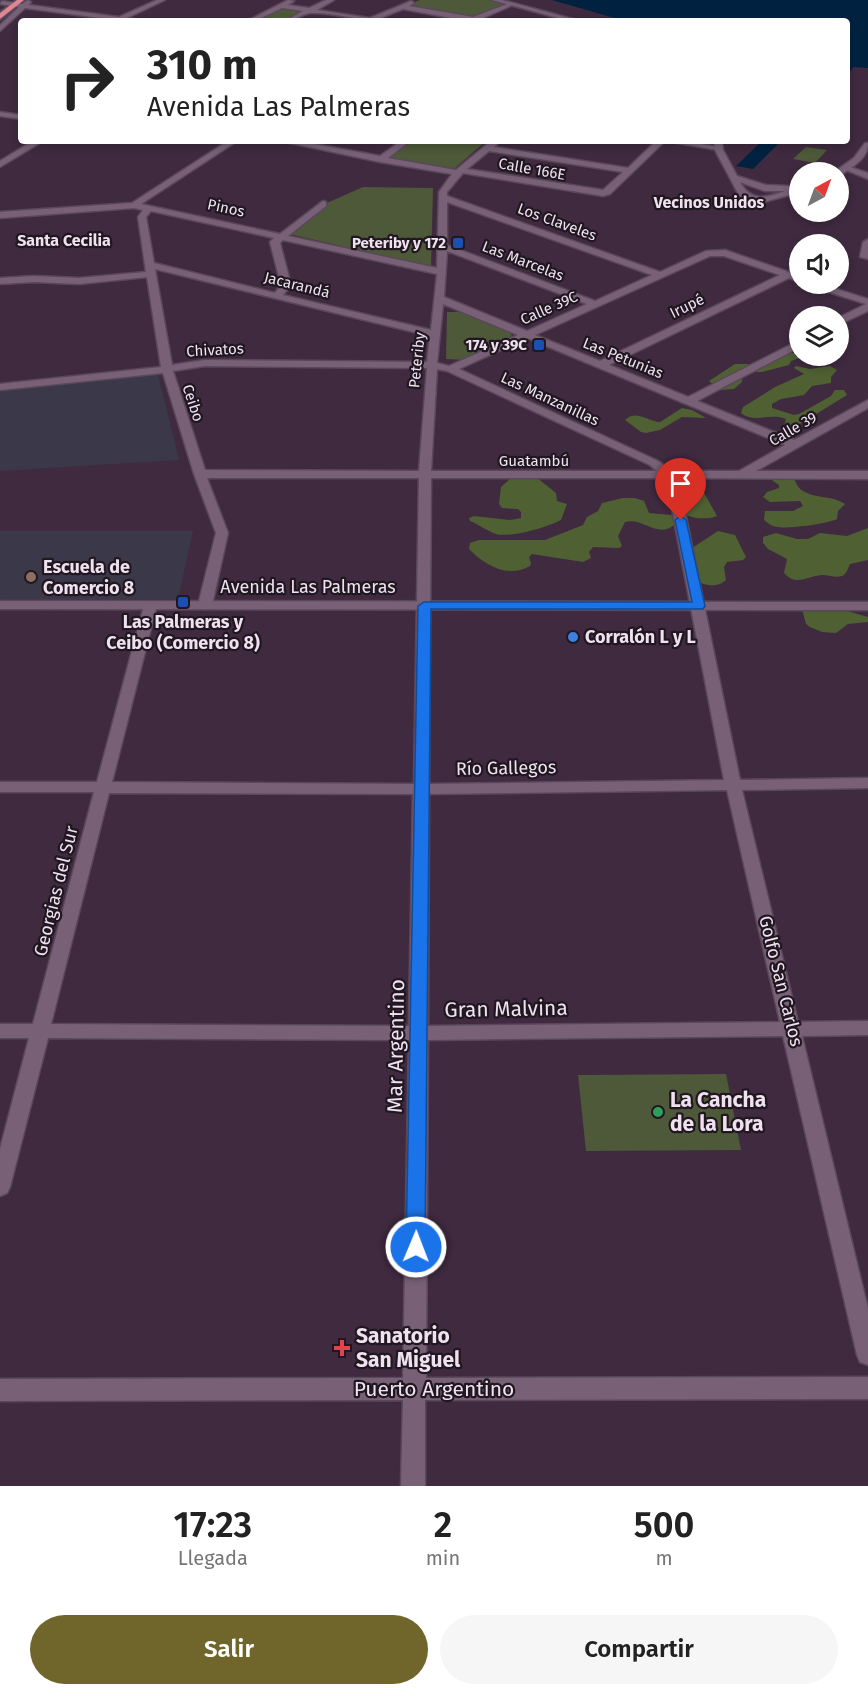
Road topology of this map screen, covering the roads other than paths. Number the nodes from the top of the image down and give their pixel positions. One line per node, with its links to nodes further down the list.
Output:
1 (31, 0): 8 (street)
2 (162, 0): 14 (street)
3 (294, 0): 9 (street)
4 (331, 0): 11 (street)
5 (419, 0): 10 (street)
6 (495, 0): 7 (street)
7 (512, 4): 20 (street); 21 (street)
8 (8, 6): 12 (street); 12 (street); 13 (street)
9 (282, 6): 11 (street); 15 (street)
10 (403, 7): 18 (street); 19 (street)
11 (311, 9): 16 (street); 17 (street)
12 (14, 14): 22 (street)
13 (111, 18)
14 (122, 18)
15 (256, 18)
16 (294, 18)
17 (363, 18)
18 (378, 18)
19 (461, 18)
20 (477, 18)
21 (566, 18)
22 (0, 29)
23 (0, 114): 24 (street)
24 (18, 117)
25 (34, 144): 36 (street)
26 (228, 144): 48 (street)
27 (300, 144): 34 (street, Calle 166E)
28 (320, 144): 34 (street)
29 (402, 144): 38 (street)
30 (493, 144): 35 (street, Peteriby)
31 (657, 144): 42 (street)
32 (718, 144): 45 (street)
33 (868, 145): 40 (street)
34 (316, 147): 38 (street, Calle 166E)
35 (488, 148): 42 (street); 43 (street, Peteriby)
36 (12, 156): 37 (street); 39 (street)
37 (0, 157)
38 (380, 160): 43 (street, Calle 166E)
39 (0, 165)
40 (849, 165)
41 (849, 168): 44 (street)
42 (631, 171): 43 (street, Calle 166E)
43 (460, 172): 46 (street, Peteriby)
44 (868, 176)
45 (789, 192)
46 (444, 198): 53 (street, Peteriby); 57 (street, Los Claveles)
47 (323, 204): 51 (street)
48 (134, 205): 49 (street, Pinos); 50 (street, Pinos)
49 (149, 208): 51 (street, Pinos); 55 (street, Ceibo)
50 (0, 215)
51 (284, 236): 56 (street, Pinos); 61 (street)
52 (868, 242): 54 (street)
53 (441, 246): 56 (street, Peteriby); 64 (street, Las Marcelas)
54 (868, 255)
55 (151, 270): 59 (street, Jacarandá); 61 (street, Jacarandá); 72 (street, Ceibo)
56 (442, 272): 62 (street, Peteriby)
57 (660, 275): 58 (street, Calle 39C); 64 (street, Calle 39C)
58 (788, 275): 71 (street, Irupé)
59 (0, 280)
60 (844, 294): 63 (street)
61 (278, 295): 67 (street, Jacarandá)
62 (440, 299): 67 (street, Peteriby); 68 (street, Las Petunias)
63 (868, 302)
64 (595, 304): 68 (street, Calle 39C)
65 (868, 307): 66 (street)
66 (849, 316)
67 (436, 335): 70 (street, Peteriby)
68 (526, 335): 71 (street, Las Petunias); 73 (street, Calle 39C)
69 (789, 349): 75 (street)
70 (432, 365): 72 (street, Chivatos); 73 (street, Las Manzanillas); 80 (street, Peteriby)
71 (600, 365): 75 (street, Las Petunias)
72 (167, 369): 74 (street, Chivatos); 78 (street, Ceibo)
73 (450, 369): 82 (street, Las Manzanillas)
74 (0, 387)
75 (688, 401): 77 (street, Las Petunias)
76 (866, 406): 77 (street, Calle 39)
77 (795, 445): 81 (street, Calle 39)
78 (200, 474): 80 (street, Guatambú); 85 (street, Ceibo)
79 (868, 475): 81 (street, Guatambú)
80 (425, 476): 82 (street, Guatambú); 86 (street, Peteriby)
81 (740, 476): 82 (street, Guatambú)
82 (672, 477): 87 (street, Golfo San Carlos)
83 (0, 605): 84 (street, Avenida Las Palmeras)
84 (150, 605): 85 (street, Avenida Las Palmeras); 92 (street, Georgias del Sur)
85 (206, 605): 86 (street, Avenida Las Palmeras)
86 (424, 606): 87 (street, Avenida Las Palmeras); 93 (street, Mar Argentino)
87 (699, 606): 88 (street, Avenida Las Palmeras); 90 (street, Golfo San Carlos)
88 (868, 606)
89 (868, 783): 90 (street, Río Gallegos)
90 (733, 784): 93 (street, Río Gallegos); 95 (street, Golfo San Carlos)
91 (0, 787): 92 (street, Río Gallegos)
92 (102, 787): 93 (street, Río Gallegos); 97 (street, Georgias del Sur)
93 (421, 789): 98 (street, Mar Argentino)
94 (868, 1028): 95 (street, Gran Malvina)
95 (793, 1029): 98 (street, Gran Malvina); 100 (street, Golfo San Carlos)
96 (0, 1031): 97 (street, Gran Malvina)
97 (40, 1031): 98 (street, Gran Malvina); 99 (street, Georgias del Sur)
98 (418, 1033): 102 (street, Mar Argentino)
99 (0, 1187)
100 (868, 1354)
101 (868, 1388): 102 (street, Puerto Argentino)
102 (414, 1389): 103 (street, Puerto Argentino); 104 (street, Mar Argentino)
103 (0, 1390)
104 (413, 1486)

